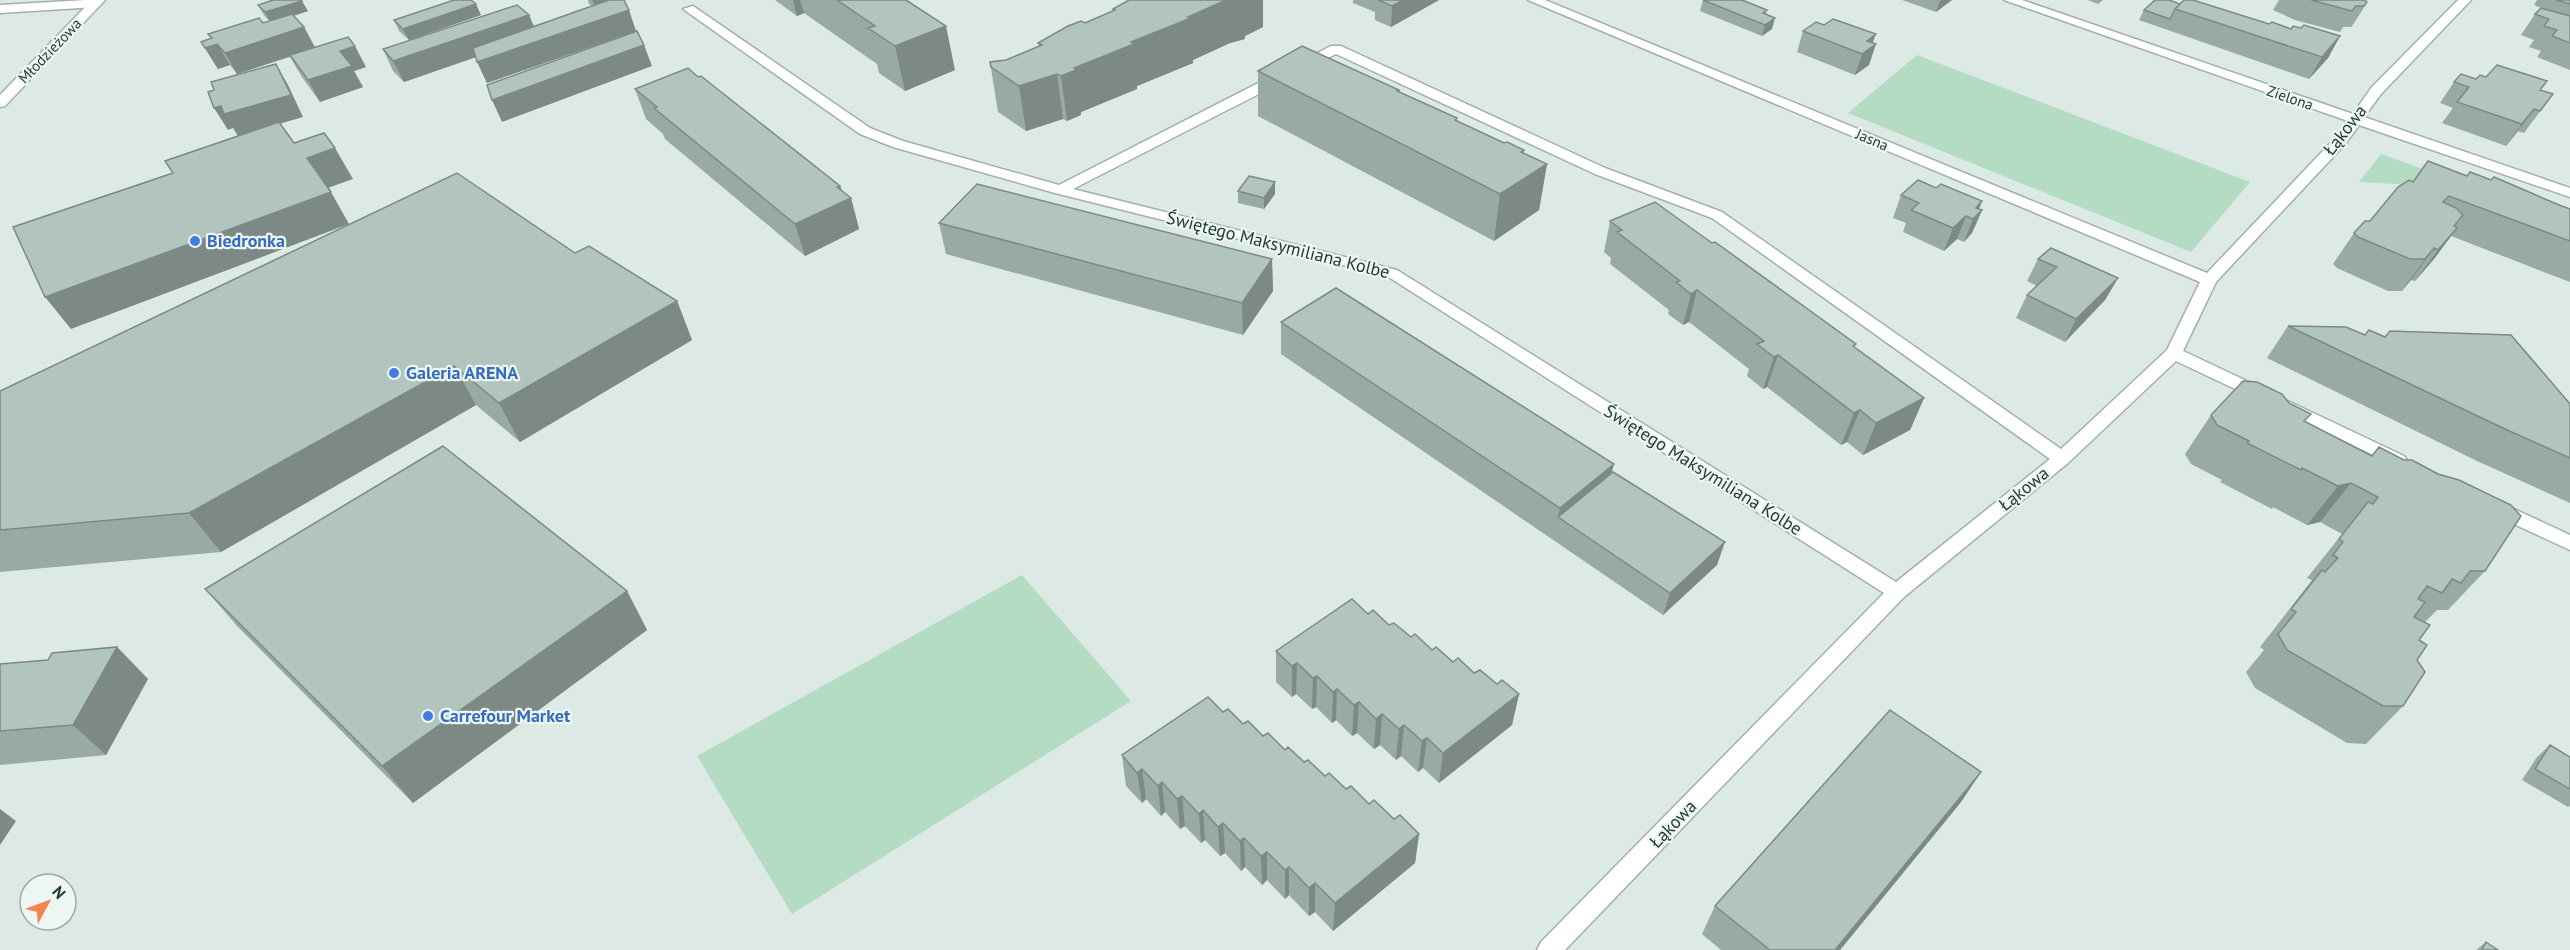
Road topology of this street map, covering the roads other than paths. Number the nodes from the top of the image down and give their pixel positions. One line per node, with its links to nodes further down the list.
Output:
1 (1534, 0): 11 (street, Jasna)
2 (2010, 0): 8 (street, Zielona)
3 (2465, 0): 8 (street, Łąkowa)
4 (98, 2): 5 (street); 7 (street, Młodzieżowa)
5 (0, 9)
6 (689, 9): 9 (street, Świętego Maksymiliana Kolbe)
7 (0, 103)
8 (2354, 119): 10 (street, Zielona); 11 (street, Łąkowa)
9 (1060, 190): 13 (street); 17 (street, Świętego Maksymiliana Kolbe)
10 (2570, 193)
11 (2209, 280): 12 (street, Łąkowa)
12 (2174, 353): 13 (street, Łąkowa); 14 (street)
13 (2062, 459): 17 (street, Łąkowa)
14 (2410, 466)
15 (2484, 502): 16 (street)
16 (2570, 543)
17 (1897, 592): 18 (street, Łąkowa)
18 (1549, 950)

